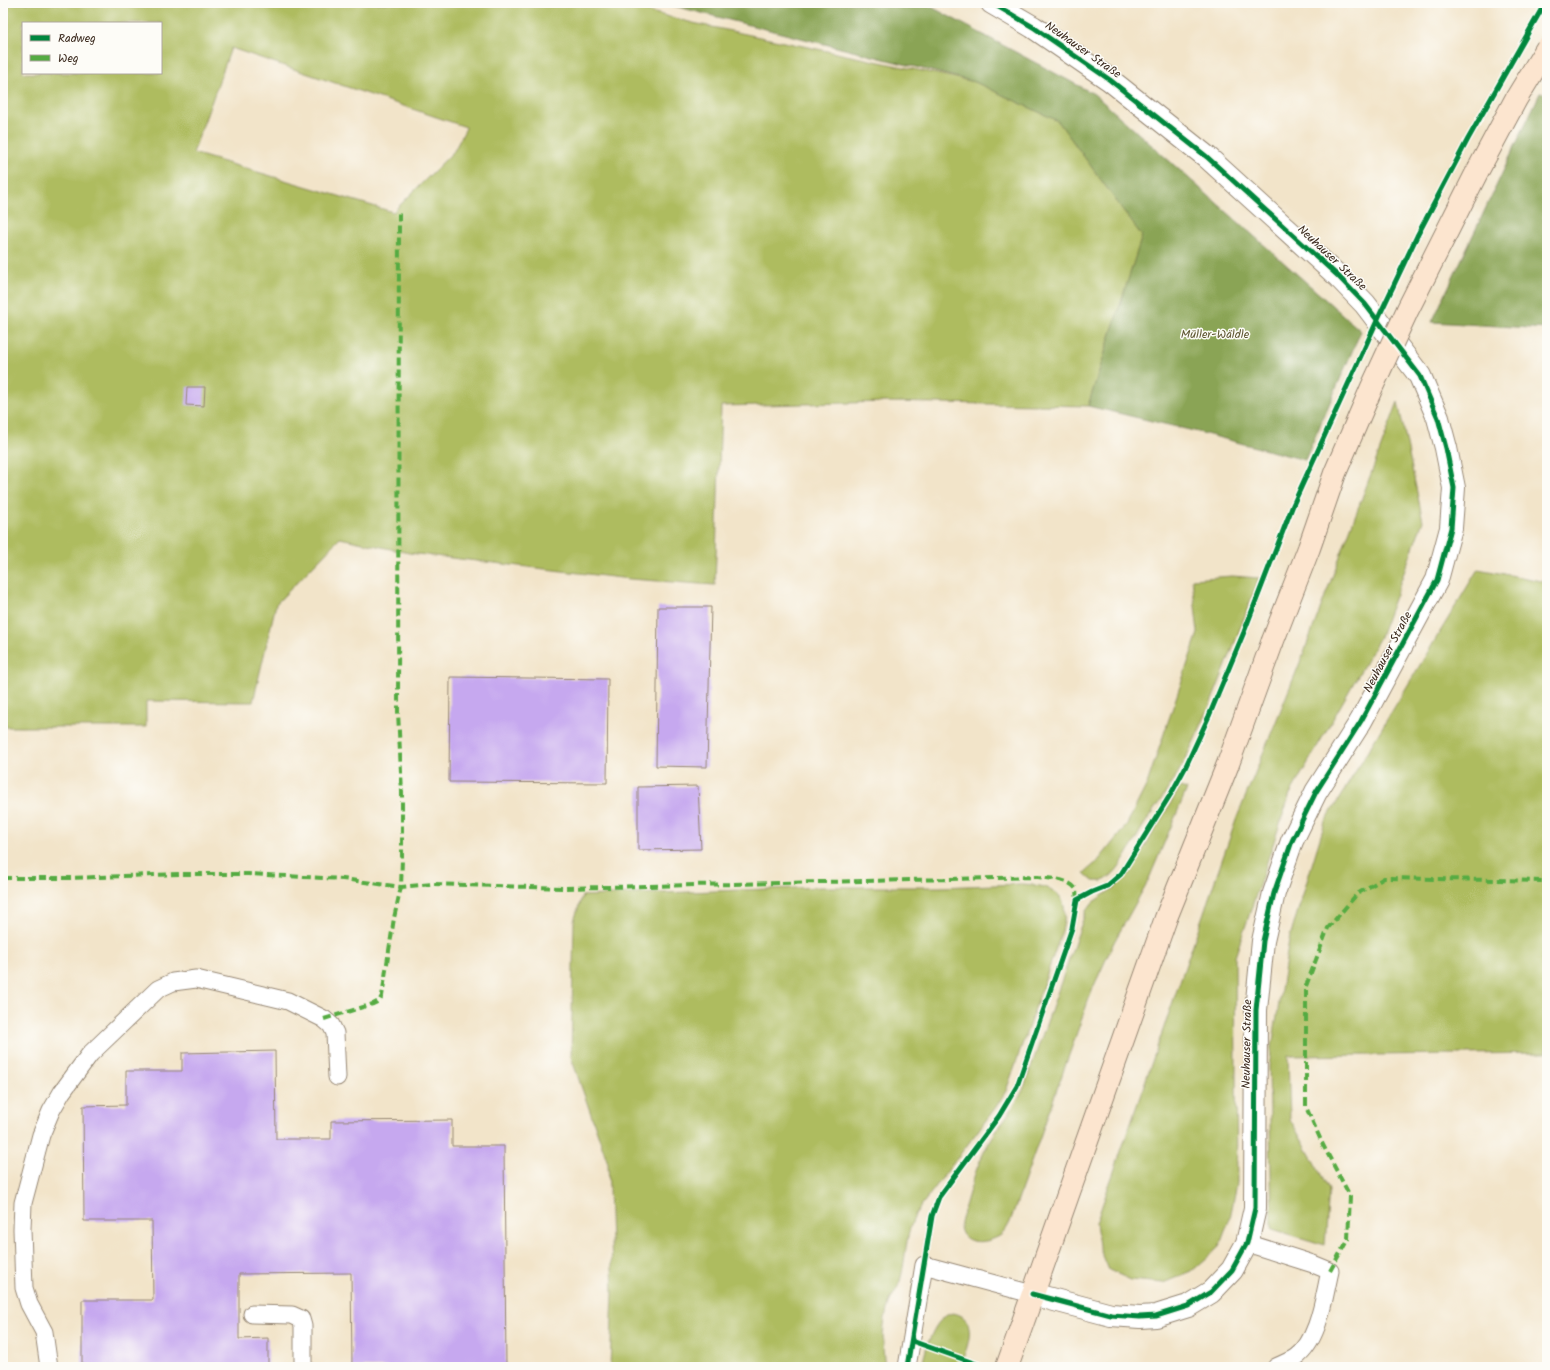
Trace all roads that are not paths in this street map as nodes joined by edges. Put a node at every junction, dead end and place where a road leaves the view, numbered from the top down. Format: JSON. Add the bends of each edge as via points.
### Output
{"nodes":[{"id":1,"x":992,"y":3,"type":"edge"},
{"id":2,"x":1547,"y":48,"type":"edge"},
{"id":3,"x":337,"y":1077,"type":"dead end"},
{"id":4,"x":1247,"y":1244,"type":"junction"},
{"id":5,"x":1032,"y":1294,"type":"junction"},
{"id":6,"x":252,"y":1314,"type":"dead end"},
{"id":7,"x":49,"y":1367,"type":"edge"},
{"id":8,"x":303,"y":1367,"type":"edge"},
{"id":9,"x":907,"y":1367,"type":"edge"},
{"id":10,"x":1007,"y":1367,"type":"edge"},
{"id":11,"x":1276,"y":1367,"type":"edge"}],
"edges":[{"from":1,"to":4,"type":"street","name":"Neuhauser Straße","via":[[1033,27],[1110,80],[1207,157],[1338,276],[1366,304],[1420,376],[1438,418],[1446,448],[1454,488],[1451,528],[1437,580],[1361,721],[1316,792],[1292,841],[1274,893],[1263,941],[1256,1010],[1255,1208]]},
{"from":2,"to":5,"type":"main road","bridge":true,"via":[[1477,172],[1408,309],[1335,473],[1225,771],[1166,918]]},
{"from":3,"to":7,"type":"lane","via":[[335,1033],[332,1025],[324,1019],[282,999],[196,979],[173,982],[158,989],[90,1054],[51,1111],[41,1135],[23,1203],[24,1288],[29,1304],[44,1332]]},
{"from":4,"to":5,"type":"street","name":"Neuhauser Straße","via":[[1232,1270],[1211,1292],[1188,1306],[1156,1316],[1111,1315]]},
{"from":4,"to":11,"type":"lane","via":[[1330,1271],[1320,1318],[1312,1339],[1297,1356]]},
{"from":5,"to":9,"type":"lane","via":[[924,1265]]},
{"from":5,"to":10,"type":"main road"},
{"from":6,"to":8,"type":"lane","via":[[292,1315],[301,1319]]}]}
